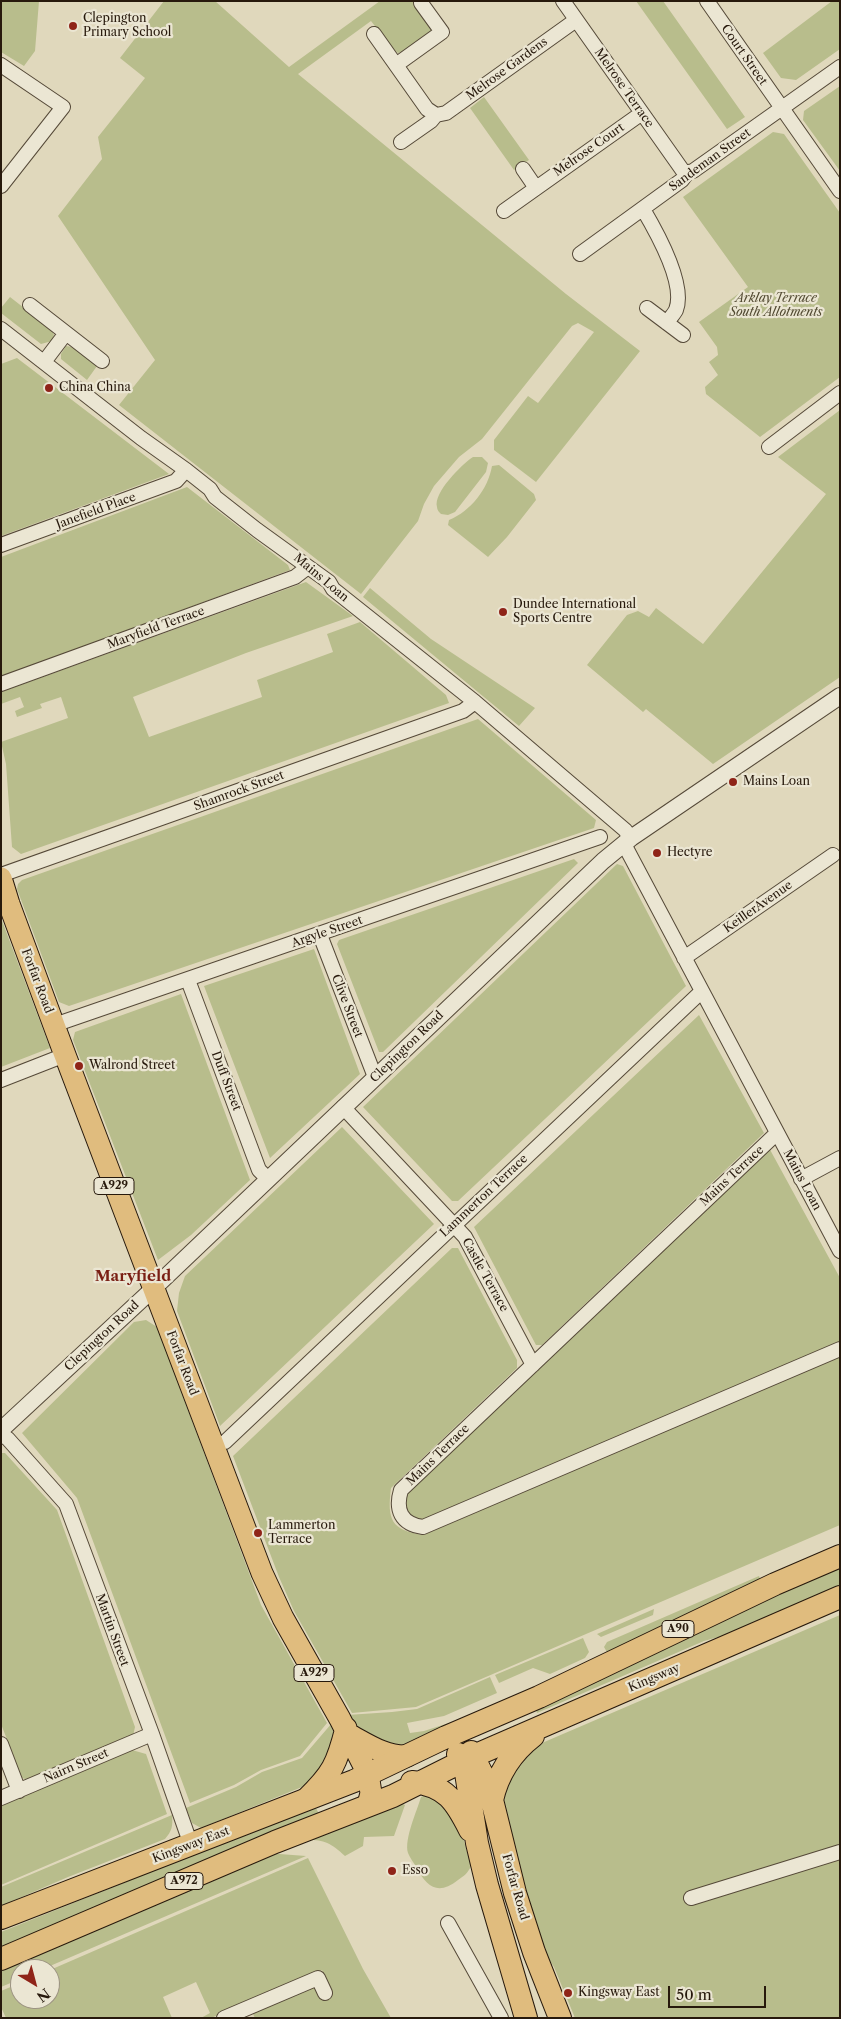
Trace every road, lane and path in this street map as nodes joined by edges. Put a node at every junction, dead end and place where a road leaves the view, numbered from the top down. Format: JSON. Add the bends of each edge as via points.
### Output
{"nodes":[{"id":1,"x":563,"y":1,"type":"edge"},
{"id":2,"x":707,"y":1,"type":"edge"},
{"id":3,"x":422,"y":3,"type":"dead end"},
{"id":4,"x":576,"y":20,"type":"junction"},
{"id":5,"x":374,"y":34,"type":"dead end"},
{"id":6,"x":1,"y":65,"type":"edge"},
{"id":7,"x":396,"y":65,"type":"junction"},
{"id":8,"x":840,"y":67,"type":"edge"},
{"id":9,"x":781,"y":108,"type":"junction"},
{"id":10,"x":642,"y":113,"type":"junction"},
{"id":11,"x":436,"y":115,"type":"junction"},
{"id":12,"x":401,"y":142,"type":"dead end"},
{"id":13,"x":523,"y":169,"type":"dead end"},
{"id":14,"x":688,"y":172,"type":"junction"},
{"id":15,"x":1,"y":186,"type":"edge"},
{"id":16,"x":536,"y":188,"type":"junction"},
{"id":17,"x":840,"y":191,"type":"edge"},
{"id":18,"x":643,"y":208,"type":"junction"},
{"id":19,"x":504,"y":211,"type":"dead end"},
{"id":20,"x":580,"y":254,"type":"dead end"},
{"id":21,"x":30,"y":305,"type":"dead end"},
{"id":22,"x":647,"y":308,"type":"dead end"},
{"id":23,"x":667,"y":322,"type":"junction"},
{"id":24,"x":1,"y":329,"type":"edge"},
{"id":25,"x":66,"y":333,"type":"junction"},
{"id":26,"x":683,"y":335,"type":"dead end"},
{"id":27,"x":102,"y":361,"type":"dead end"},
{"id":28,"x":44,"y":362,"type":"junction"},
{"id":29,"x":840,"y":393,"type":"edge"},
{"id":30,"x":768,"y":447,"type":"dead end"},
{"id":31,"x":186,"y":470,"type":"junction"},
{"id":32,"x":1,"y":545,"type":"edge"},
{"id":33,"x":308,"y":567,"type":"junction"},
{"id":34,"x":1,"y":684,"type":"edge"},
{"id":35,"x":840,"y":696,"type":"edge"},
{"id":36,"x":475,"y":702,"type":"junction"},
{"id":37,"x":600,"y":838,"type":"dead end"},
{"id":38,"x":627,"y":841,"type":"junction"},
{"id":39,"x":833,"y":855,"type":"dead end"},
{"id":40,"x":2,"y":881,"type":"edge"},
{"id":41,"x":320,"y":935,"type":"junction"},
{"id":42,"x":684,"y":958,"type":"junction"},
{"id":43,"x":188,"y":980,"type":"junction"},
{"id":44,"x":701,"y":992,"type":"junction"},
{"id":45,"x":54,"y":1025,"type":"junction"},
{"id":46,"x":65,"y":1055,"type":"junction"},
{"id":47,"x":375,"y":1077,"type":"junction"},
{"id":48,"x":1,"y":1080,"type":"edge"},
{"id":49,"x":343,"y":1107,"type":"junction"},
{"id":50,"x":777,"y":1134,"type":"junction"},
{"id":51,"x":840,"y":1158,"type":"edge"},
{"id":52,"x":268,"y":1179,"type":"junction"},
{"id":53,"x":801,"y":1179,"type":"junction"},
{"id":54,"x":454,"y":1224,"type":"junction"},
{"id":55,"x":840,"y":1252,"type":"edge"},
{"id":56,"x":154,"y":1288,"type":"junction"},
{"id":57,"x":840,"y":1349,"type":"edge"},
{"id":58,"x":533,"y":1365,"type":"junction"},
{"id":59,"x":1,"y":1432,"type":"edge"},
{"id":60,"x":225,"y":1442,"type":"dead end"},
{"id":61,"x":840,"y":1556,"type":"edge"},
{"id":62,"x":840,"y":1598,"type":"edge"},
{"id":63,"x":517,"y":1707,"type":"junction"},
{"id":64,"x":552,"y":1722,"type":"junction"},
{"id":65,"x":347,"y":1731,"type":"junction"},
{"id":66,"x":152,"y":1734,"type":"junction"},
{"id":67,"x":1,"y":1744,"type":"edge"},
{"id":68,"x":407,"y":1756,"type":"junction"},
{"id":69,"x":469,"y":1758,"type":"junction"},
{"id":70,"x":368,"y":1774,"type":"junction"},
{"id":71,"x":420,"y":1782,"type":"junction"},
{"id":72,"x":20,"y":1791,"type":"junction"},
{"id":73,"x":1,"y":1798,"type":"edge"},
{"id":74,"x":306,"y":1799,"type":"junction"},
{"id":75,"x":492,"y":1800,"type":"junction"},
{"id":76,"x":368,"y":1805,"type":"junction"},
{"id":77,"x":477,"y":1843,"type":"junction"},
{"id":78,"x":191,"y":1845,"type":"junction"},
{"id":79,"x":840,"y":1852,"type":"edge"},
{"id":80,"x":691,"y":1898,"type":"dead end"},
{"id":81,"x":1,"y":1918,"type":"edge"},
{"id":82,"x":448,"y":1923,"type":"dead end"},
{"id":83,"x":1,"y":1958,"type":"edge"},
{"id":84,"x":325,"y":1993,"type":"dead end"},
{"id":85,"x":224,"y":2018,"type":"edge"},
{"id":86,"x":501,"y":2018,"type":"edge"},
{"id":87,"x":526,"y":2018,"type":"edge"},
{"id":88,"x":560,"y":2018,"type":"edge"}],
"edges":[{"from":1,"to":4,"type":"street","name":"Melrose Terrace"},
{"from":2,"to":9,"type":"street","name":"Court Street"},
{"from":3,"to":7,"type":"street","via":[[442,32]]},
{"from":4,"to":10,"type":"street","name":"Melrose Terrace"},
{"from":4,"to":11,"type":"street","name":"Melrose Gardens","via":[[446,113]]},
{"from":5,"to":7,"type":"street"},
{"from":6,"to":15,"type":"street","via":[[63,107]]},
{"from":7,"to":11,"type":"street","via":[[427,109]]},
{"from":8,"to":9,"type":"street","name":"Sandeman Street"},
{"from":9,"to":14,"type":"street","name":"Sandeman Street"},
{"from":9,"to":17,"type":"street","name":"Court Street"},
{"from":10,"to":14,"type":"street","name":"Melrose Terrace","via":[[683,171]]},
{"from":10,"to":16,"type":"street","name":"Melrose Court"},
{"from":11,"to":12,"type":"street","name":"Melrose Gardens"},
{"from":13,"to":16,"type":"street"},
{"from":14,"to":18,"type":"street","name":"Sandeman Street"},
{"from":16,"to":19,"type":"street","name":"Melrose Court"},
{"from":18,"to":20,"type":"street","name":"Sandeman Street"},
{"from":18,"to":23,"type":"street","via":[[662,241],[678,290],[676,309]]},
{"from":21,"to":25,"type":"street"},
{"from":22,"to":23,"type":"street"},
{"from":23,"to":26,"type":"street"},
{"from":24,"to":28,"type":"street","name":"Mains Loan"},
{"from":25,"to":27,"type":"street"},
{"from":25,"to":28,"type":"street"},
{"from":28,"to":31,"type":"street","name":"Mains Loan"},
{"from":29,"to":30,"type":"street"},
{"from":31,"to":32,"type":"street","name":"Janefield Place","via":[[176,482]]},
{"from":31,"to":33,"type":"street","name":"Mains Loan","via":[[215,497]]},
{"from":33,"to":34,"type":"street","name":"Maryfield Terrace","via":[[295,577]]},
{"from":33,"to":36,"type":"street","name":"Mains Loan"},
{"from":35,"to":38,"type":"street","name":"Clepington Road"},
{"from":36,"to":38,"type":"street","name":"Mains Loan","via":[[625,830]]},
{"from":36,"to":40,"type":"street","name":"Shamrock Street","via":[[463,711]]},
{"from":37,"to":41,"type":"street","name":"Argyle Street"},
{"from":38,"to":42,"type":"street","name":"Mains Loan"},
{"from":38,"to":47,"type":"street","name":"Clepington Road"},
{"from":39,"to":42,"type":"street","name":"KeillerAvenue"},
{"from":40,"to":45,"type":"main road","name":"Forfar Road","number":"A929"},
{"from":41,"to":43,"type":"street","name":"Argyle Street"},
{"from":41,"to":47,"type":"street","name":"Clive Street"},
{"from":42,"to":44,"type":"street","name":"Mains Loan"},
{"from":43,"to":45,"type":"street","name":"Argyle Street"},
{"from":43,"to":52,"type":"street","name":"Duff Street","via":[[259,1170]]},
{"from":44,"to":50,"type":"street","name":"Mains Loan"},
{"from":44,"to":54,"type":"street","name":"Lammerton Terrace"},
{"from":45,"to":46,"type":"main road","name":"Forfar Road","number":"A929"},
{"from":46,"to":48,"type":"street"},
{"from":46,"to":56,"type":"main road","name":"Forfar Road","number":"A929"},
{"from":47,"to":49,"type":"street","name":"Clepington Road"},
{"from":49,"to":52,"type":"street","name":"Clepington Road"},
{"from":49,"to":54,"type":"street","name":"Castle Terrace"},
{"from":50,"to":53,"type":"street","name":"Mains Loan"},
{"from":50,"to":58,"type":"street","name":"Mains Terrace"},
{"from":51,"to":53,"type":"street"},
{"from":52,"to":56,"type":"street","name":"Clepington Road"},
{"from":53,"to":55,"type":"street","name":"Mains Loan"},
{"from":54,"to":58,"type":"street","name":"Castle Terrace","via":[[465,1237]]},
{"from":54,"to":60,"type":"street","name":"Lammerton Terrace"},
{"from":56,"to":59,"type":"street","name":"Clepington Road"},
{"from":56,"to":65,"type":"main road","name":"Forfar Road","number":"A929","via":[[262,1572],[283,1618]]},
{"from":57,"to":58,"type":"street","name":"Mains Terrace","via":[[423,1527],[413,1526],[400,1512],[401,1490]]},
{"from":59,"to":66,"type":"street","name":"Martin Street","via":[[66,1504]]},
{"from":61,"to":63,"type":"highway","number":"A90","via":[[774,1584]]},
{"from":62,"to":64,"type":"highway","name":"Kingsway"},
{"from":63,"to":68,"type":"highway","name":"Kingsway East","number":"A972"},
{"from":63,"to":69,"type":"highway","name":"Forfar Road","number":"A90","via":[[476,1740]]},
{"from":64,"to":69,"type":"highway","name":"Kingsway"},
{"from":64,"to":75,"type":"highway","via":[[521,1746],[503,1768]]},
{"from":65,"to":68,"type":"main road","via":[[385,1754]]},
{"from":65,"to":70,"type":"main road","number":"A929"},
{"from":65,"to":74,"type":"main road","via":[[335,1766]]},
{"from":66,"to":72,"type":"street","name":"Nairn Street"},
{"from":66,"to":78,"type":"street","name":"Martin Street"},
{"from":67,"to":72,"type":"street"},
{"from":68,"to":69,"type":"highway","via":[[441,1752]]},
{"from":68,"to":70,"type":"highway","name":"Kingsway East","number":"A972"},
{"from":69,"to":71,"type":"highway","number":"A972"},
{"from":69,"to":75,"type":"highway","name":"Forfar Road","via":[[477,1764]]},
{"from":69,"to":77,"type":"highway","name":"Forfar Road","number":"A90","via":[[466,1773]]},
{"from":70,"to":71,"type":"highway","via":[[376,1780]]},
{"from":70,"to":74,"type":"highway","name":"Kingsway East","number":"A972"},
{"from":70,"to":76,"type":"main road","number":"A929","via":[[371,1793]]},
{"from":71,"to":76,"type":"highway","number":"A972"},
{"from":71,"to":77,"type":"highway","number":"A90","via":[[432,1785],[453,1799]]},
{"from":72,"to":73,"type":"street","name":"Nairn Street"},
{"from":74,"to":78,"type":"highway","name":"Kingsway East","number":"A972"},
{"from":75,"to":88,"type":"highway","name":"Forfar Road","via":[[515,1893]]},
{"from":76,"to":83,"type":"highway","number":"A972"},
{"from":77,"to":87,"type":"highway","name":"Forfar Road","number":"A90"},
{"from":78,"to":81,"type":"highway","name":"Kingsway East","number":"A972"},
{"from":79,"to":80,"type":"street"},
{"from":82,"to":86,"type":"street"},
{"from":84,"to":85,"type":"street","via":[[318,1978]]}]}
